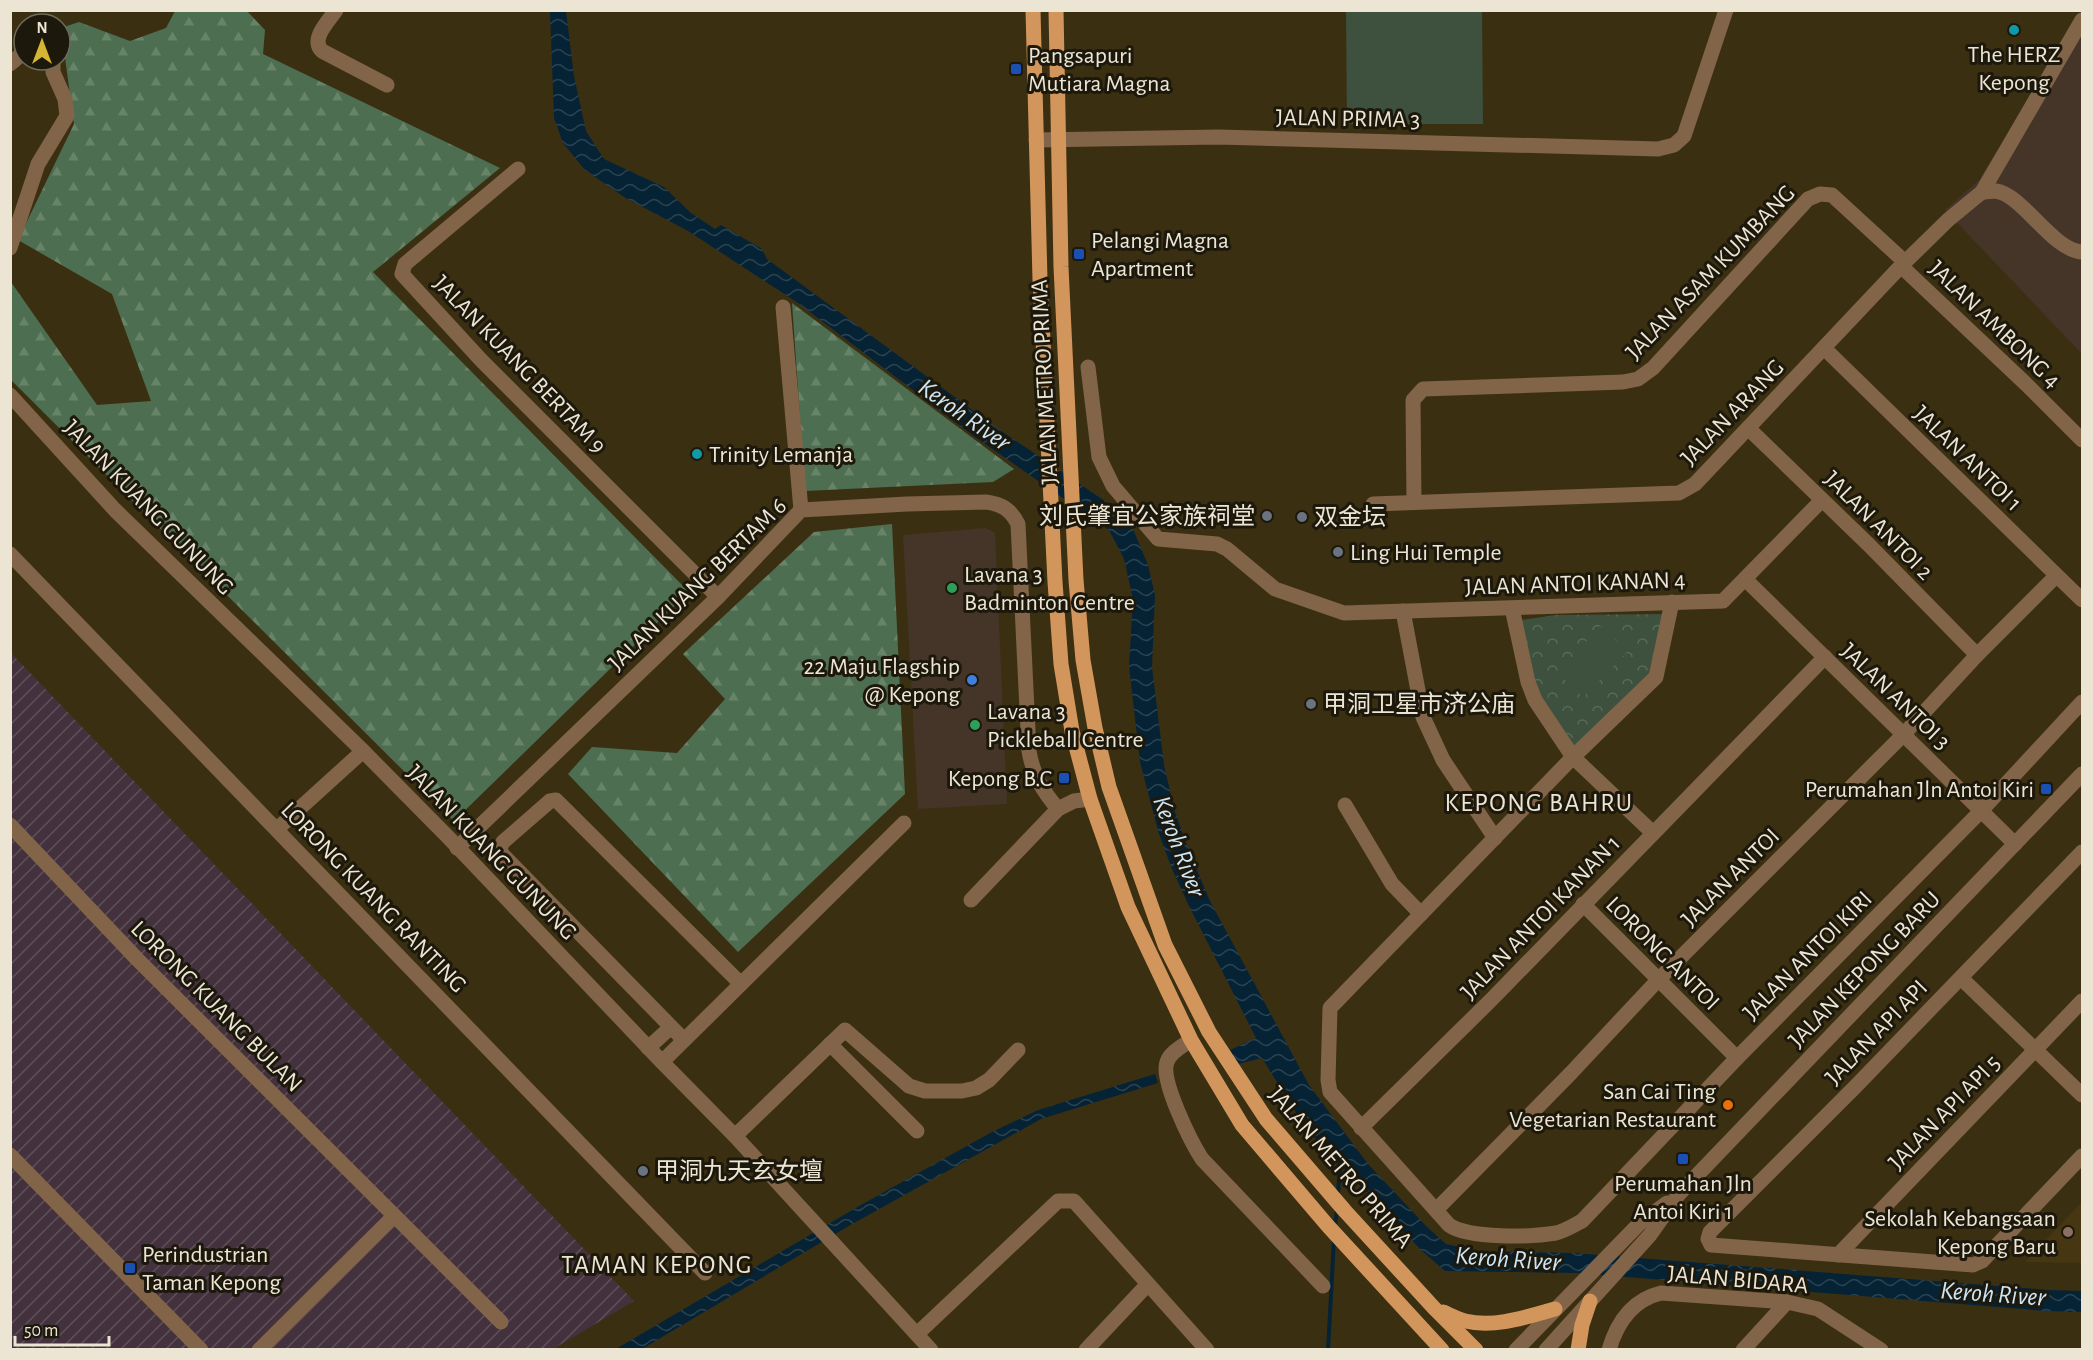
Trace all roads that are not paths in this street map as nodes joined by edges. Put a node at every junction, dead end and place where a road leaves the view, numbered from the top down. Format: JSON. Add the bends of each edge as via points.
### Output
{"nodes":[{"id":1,"x":336,"y":10,"type":"edge"},
{"id":2,"x":1033,"y":10,"type":"edge"},
{"id":3,"x":1056,"y":10,"type":"edge"},
{"id":4,"x":1726,"y":10,"type":"edge"},
{"id":5,"x":2082,"y":20,"type":"edge"},
{"id":6,"x":53,"y":72,"type":"edge"},
{"id":7,"x":387,"y":85,"type":"dead end"},
{"id":8,"x":1057,"y":139,"type":"junction"},
{"id":9,"x":1036,"y":140,"type":"junction"},
{"id":10,"x":518,"y":169,"type":"dead end"},
{"id":11,"x":1982,"y":192,"type":"junction"},
{"id":12,"x":10,"y":248,"type":"edge"},
{"id":13,"x":2082,"y":252,"type":"edge"},
{"id":14,"x":1903,"y":264,"type":"junction"},
{"id":15,"x":783,"y":307,"type":"dead end"},
{"id":16,"x":1824,"y":348,"type":"junction"},
{"id":17,"x":1088,"y":367,"type":"dead end"},
{"id":18,"x":10,"y":395,"type":"edge"},
{"id":19,"x":1748,"y":428,"type":"junction"},
{"id":20,"x":2082,"y":440,"type":"edge"},
{"id":21,"x":1822,"y":500,"type":"junction"},
{"id":22,"x":1414,"y":502,"type":"junction"},
{"id":23,"x":1373,"y":504,"type":"dead end"},
{"id":24,"x":801,"y":510,"type":"junction"},
{"id":25,"x":10,"y":554,"type":"edge"},
{"id":26,"x":2056,"y":576,"type":"junction"},
{"id":27,"x":1744,"y":579,"type":"junction"},
{"id":28,"x":718,"y":597,"type":"junction"},
{"id":29,"x":2082,"y":600,"type":"edge"},
{"id":30,"x":1672,"y":602,"type":"junction"},
{"id":31,"x":1512,"y":608,"type":"junction"},
{"id":32,"x":1403,"y":611,"type":"junction"},
{"id":33,"x":1977,"y":655,"type":"junction"},
{"id":34,"x":1825,"y":657,"type":"junction"},
{"id":35,"x":2082,"y":702,"type":"edge"},
{"id":36,"x":1903,"y":735,"type":"junction"},
{"id":37,"x":363,"y":751,"type":"junction"},
{"id":38,"x":1573,"y":757,"type":"junction"},
{"id":39,"x":2082,"y":774,"type":"edge"},
{"id":40,"x":1090,"y":799,"type":"junction"},
{"id":41,"x":1345,"y":805,"type":"dead end"},
{"id":42,"x":1058,"y":809,"type":"junction"},
{"id":43,"x":1981,"y":811,"type":"junction"},
{"id":44,"x":904,"y":823,"type":"dead end"},
{"id":45,"x":10,"y":825,"type":"edge"},
{"id":46,"x":277,"y":829,"type":"junction"},
{"id":47,"x":1653,"y":833,"type":"junction"},
{"id":48,"x":1495,"y":838,"type":"junction"},
{"id":49,"x":2015,"y":844,"type":"junction"},
{"id":50,"x":457,"y":848,"type":"junction"},
{"id":51,"x":2082,"y":852,"type":"edge"},
{"id":52,"x":971,"y":900,"type":"dead end"},
{"id":53,"x":1583,"y":904,"type":"junction"},
{"id":54,"x":1421,"y":914,"type":"junction"},
{"id":55,"x":1961,"y":978,"type":"junction"},
{"id":56,"x":1658,"y":980,"type":"junction"},
{"id":57,"x":741,"y":984,"type":"junction"},
{"id":58,"x":2082,"y":1001,"type":"edge"},
{"id":59,"x":671,"y":1027,"type":"junction"},
{"id":60,"x":684,"y":1040,"type":"junction"},
{"id":61,"x":1191,"y":1040,"type":"junction"},
{"id":62,"x":830,"y":1044,"type":"junction"},
{"id":63,"x":648,"y":1048,"type":"junction"},
{"id":64,"x":2036,"y":1049,"type":"junction"},
{"id":65,"x":1018,"y":1050,"type":"dead end"},
{"id":66,"x":1737,"y":1058,"type":"junction"},
{"id":67,"x":662,"y":1062,"type":"junction"},
{"id":68,"x":2082,"y":1095,"type":"edge"},
{"id":69,"x":1361,"y":1128,"type":"junction"},
{"id":70,"x":917,"y":1131,"type":"dead end"},
{"id":71,"x":735,"y":1136,"type":"junction"},
{"id":72,"x":10,"y":1155,"type":"edge"},
{"id":73,"x":2082,"y":1156,"type":"edge"},
{"id":74,"x":1679,"y":1194,"type":"junction"},
{"id":75,"x":1436,"y":1210,"type":"junction"},
{"id":76,"x":394,"y":1216,"type":"junction"},
{"id":77,"x":1838,"y":1255,"type":"junction"},
{"id":78,"x":705,"y":1273,"type":"dead end"},
{"id":79,"x":1147,"y":1284,"type":"junction"},
{"id":80,"x":1323,"y":1286,"type":"dead end"},
{"id":81,"x":1592,"y":1299,"type":"junction"},
{"id":82,"x":1787,"y":1302,"type":"junction"},
{"id":83,"x":1434,"y":1308,"type":"junction"},
{"id":84,"x":1555,"y":1309,"type":"junction"},
{"id":85,"x":1409,"y":1315,"type":"junction"},
{"id":86,"x":501,"y":1322,"type":"dead end"},
{"id":87,"x":917,"y":1334,"type":"junction"},
{"id":88,"x":201,"y":1350,"type":"edge"},
{"id":89,"x":259,"y":1350,"type":"edge"},
{"id":90,"x":931,"y":1350,"type":"edge"},
{"id":91,"x":1086,"y":1350,"type":"edge"},
{"id":92,"x":1207,"y":1350,"type":"edge"},
{"id":93,"x":1427,"y":1350,"type":"edge"},
{"id":94,"x":1442,"y":1350,"type":"edge"},
{"id":95,"x":1476,"y":1350,"type":"edge"},
{"id":96,"x":1516,"y":1350,"type":"edge"},
{"id":97,"x":1546,"y":1350,"type":"edge"},
{"id":98,"x":1578,"y":1350,"type":"edge"},
{"id":99,"x":1609,"y":1350,"type":"edge"},
{"id":100,"x":1743,"y":1350,"type":"edge"},
{"id":101,"x":1881,"y":1350,"type":"edge"}],
"edges":[{"from":1,"to":7,"type":"street","via":[[317,39],[317,46]]},
{"from":2,"to":9,"type":"main road","name":"JALAN METRO PRIMA"},
{"from":3,"to":8,"type":"main road","name":"JALAN METRO PRIMA"},
{"from":4,"to":8,"type":"street","name":"JALAN PRIMA 3","via":[[1684,136],[1674,145],[1658,149],[1219,137]]},
{"from":5,"to":11,"type":"street"},
{"from":6,"to":12,"type":"street","via":[[65,99],[67,116],[38,164]]},
{"from":8,"to":9,"type":"street","name":"JALAN PRIMA 3"},
{"from":8,"to":83,"type":"main road","name":"JALAN METRO PRIMA","via":[[1076,580],[1083,660],[1109,787],[1165,945],[1209,1032],[1266,1119]]},
{"from":9,"to":40,"type":"main road","name":"JALAN METRO PRIMA","via":[[1055,582],[1072,730]]},
{"from":10,"to":28,"type":"street","name":"JALAN KUANG BERTAM 9","via":[[405,264],[402,274],[481,360]]},
{"from":11,"to":13,"type":"street","via":[[1997,191],[2008,196],[2059,241]]},
{"from":11,"to":14,"type":"street","name":"JALAN ARANG"},
{"from":14,"to":16,"type":"street","name":"JALAN ARANG"},
{"from":14,"to":20,"type":"street","name":"JALAN AMBONG 4"},
{"from":14,"to":22,"type":"street","name":"JALAN ASAM KUMBANG","via":[[1832,195],[1808,199],[1653,368],[1638,378],[1623,382],[1423,389],[1417,393],[1413,400]]},
{"from":15,"to":24,"type":"street"},
{"from":16,"to":19,"type":"street","name":"JALAN ARANG"},
{"from":16,"to":26,"type":"street","name":"JALAN ANTOI 1"},
{"from":17,"to":32,"type":"street","name":"JALAN ANTOI KANAN 4","via":[[1099,457],[1113,486],[1158,539],[1217,544],[1275,589],[1344,614]]},
{"from":18,"to":37,"type":"street","name":"JALAN KUANG GUNUNG","via":[[115,510]]},
{"from":19,"to":21,"type":"street","name":"JALAN ANTOI 2"},
{"from":19,"to":22,"type":"street","name":"JALAN ARANG","via":[[1695,484],[1679,493]]},
{"from":21,"to":27,"type":"street","name":"JALAN ANTOI KANAN 4"},
{"from":21,"to":33,"type":"street","name":"JALAN ANTOI 2"},
{"from":22,"to":23,"type":"street","name":"JALAN ARANG"},
{"from":24,"to":28,"type":"street","name":"JALAN KUANG BERTAM 6"},
{"from":24,"to":42,"type":"street","name":"JALAN KUANG BERTAM 6","via":[[986,502],[1007,508],[1018,524],[1029,751],[1035,778]]},
{"from":25,"to":46,"type":"street","name":"LORONG KUANG RANTING"},
{"from":26,"to":29,"type":"street","name":"JALAN ANTOI 1"},
{"from":26,"to":33,"type":"street","name":"JALAN ANTOI"},
{"from":27,"to":30,"type":"street","name":"JALAN ANTOI KANAN 4","via":[[1723,601]]},
{"from":27,"to":34,"type":"street","name":"JALAN ANTOI 3"},
{"from":28,"to":50,"type":"street","name":"JALAN KUANG BERTAM 6"},
{"from":30,"to":31,"type":"street","name":"JALAN ANTOI KANAN 4"},
{"from":30,"to":38,"type":"street","via":[[1656,677]]},
{"from":31,"to":32,"type":"street","name":"JALAN ANTOI KANAN 4"},
{"from":31,"to":38,"type":"street","via":[[1535,700]]},
{"from":32,"to":48,"type":"street","via":[[1424,717],[1443,760]]},
{"from":33,"to":36,"type":"street","name":"JALAN ANTOI"},
{"from":34,"to":36,"type":"street","name":"JALAN ANTOI 3"},
{"from":34,"to":47,"type":"street","name":"JALAN ANTOI KANAN 1"},
{"from":35,"to":43,"type":"street","name":"JALAN ANTOI KIRI"},
{"from":36,"to":43,"type":"street","name":"JALAN ANTOI 3"},
{"from":36,"to":56,"type":"street","name":"JALAN ANTOI"},
{"from":37,"to":46,"type":"street"},
{"from":37,"to":50,"type":"street","name":"JALAN KUANG GUNUNG"},
{"from":38,"to":47,"type":"street"},
{"from":38,"to":48,"type":"street"},
{"from":39,"to":49,"type":"street","name":"JALAN KEPONG BARU"},
{"from":40,"to":42,"type":"street"},
{"from":40,"to":61,"type":"main road","name":"JALAN METRO PRIMA","via":[[1128,907]]},
{"from":41,"to":54,"type":"street","via":[[1392,884]]},
{"from":42,"to":52,"type":"street"},
{"from":43,"to":49,"type":"street","name":"JALAN ANTOI 3"},
{"from":43,"to":66,"type":"street","name":"JALAN ANTOI KIRI"},
{"from":44,"to":57,"type":"street"},
{"from":45,"to":76,"type":"street","name":"LORONG KUANG BULAN","via":[[138,960]]},
{"from":46,"to":78,"type":"street","name":"LORONG KUANG RANTING"},
{"from":47,"to":53,"type":"street","name":"JALAN ANTOI KANAN 1"},
{"from":48,"to":54,"type":"street"},
{"from":49,"to":74,"type":"street","name":"JALAN KEPONG BARU"},
{"from":50,"to":63,"type":"street","name":"JALAN KUANG GUNUNG"},
{"from":51,"to":55,"type":"street","name":"JALAN API API"},
{"from":53,"to":56,"type":"street","name":"LORONG ANTOI"},
{"from":53,"to":69,"type":"street","name":"JALAN ANTOI KANAN 1"},
{"from":54,"to":69,"type":"street","via":[[1330,1008],[1330,1092]]},
{"from":55,"to":64,"type":"street"},
{"from":55,"to":77,"type":"street","name":"JALAN API API","via":[[1710,1232],[1708,1239],[1711,1245]]},
{"from":56,"to":66,"type":"street","name":"LORONG ANTOI"},
{"from":56,"to":75,"type":"street","name":"JALAN ANTOI"},
{"from":57,"to":59,"type":"street","via":[[561,804],[550,801],[503,842],[502,854]]},
{"from":57,"to":60,"type":"street"},
{"from":58,"to":64,"type":"street","name":"JALAN API API 5"},
{"from":59,"to":60,"type":"street"},
{"from":59,"to":63,"type":"street"},
{"from":60,"to":67,"type":"street"},
{"from":61,"to":80,"type":"street","via":[[1172,1053],[1165,1070],[1191,1143]]},
{"from":61,"to":85,"type":"main road","name":"JALAN METRO PRIMA","via":[[1242,1125]]},
{"from":62,"to":65,"type":"street","via":[[845,1030],[909,1086],[925,1091],[976,1088]]},
{"from":62,"to":70,"type":"street"},
{"from":62,"to":71,"type":"street"},
{"from":63,"to":67,"type":"street","name":"JALAN KUANG GUNUNG"},
{"from":64,"to":68,"type":"street"},
{"from":64,"to":77,"type":"street","name":"JALAN API API 5"},
{"from":66,"to":75,"type":"street","name":"JALAN ANTOI KIRI","via":[[1582,1221],[1558,1232],[1489,1235],[1455,1230]]},
{"from":67,"to":71,"type":"street","name":"JALAN KUANG GUNUNG"},
{"from":69,"to":75,"type":"street"},
{"from":71,"to":87,"type":"street","name":"JALAN KUANG GUNUNG"},
{"from":72,"to":88,"type":"street"},
{"from":73,"to":77,"type":"street","via":[[1982,1261],[1973,1265]]},
{"from":74,"to":81,"type":"street","name":"JALAN KEPONG BARU","via":[[1650,1235]]},
{"from":74,"to":84,"type":"street","name":"JALAN KEPONG BARU","via":[[1639,1224]]},
{"from":76,"to":86,"type":"street","name":"LORONG KUANG BULAN"},
{"from":76,"to":89,"type":"street"},
{"from":79,"to":87,"type":"street","via":[[1074,1201],[1058,1201]]},
{"from":79,"to":91,"type":"street"},
{"from":79,"to":92,"type":"street"},
{"from":81,"to":97,"type":"street","name":"JALAN KEPONG BARU"},
{"from":81,"to":98,"type":"main road"},
{"from":82,"to":99,"type":"street","name":"JALAN BIDARA","via":[[1661,1293],[1646,1297],[1624,1317]]},
{"from":82,"to":100,"type":"street"},
{"from":82,"to":101,"type":"street","name":"JALAN BIDARA","via":[[1818,1309]]},
{"from":83,"to":84,"type":"main road","via":[[1464,1321],[1484,1323],[1515,1320]]},
{"from":83,"to":95,"type":"main road","name":"JALAN METRO PRIMA"},
{"from":84,"to":96,"type":"street","name":"JALAN KEPONG BARU"},
{"from":85,"to":93,"type":"main road"},
{"from":85,"to":94,"type":"main road","name":"JALAN METRO PRIMA"},
{"from":87,"to":90,"type":"street","name":"JALAN KUANG GUNUNG"}]}
